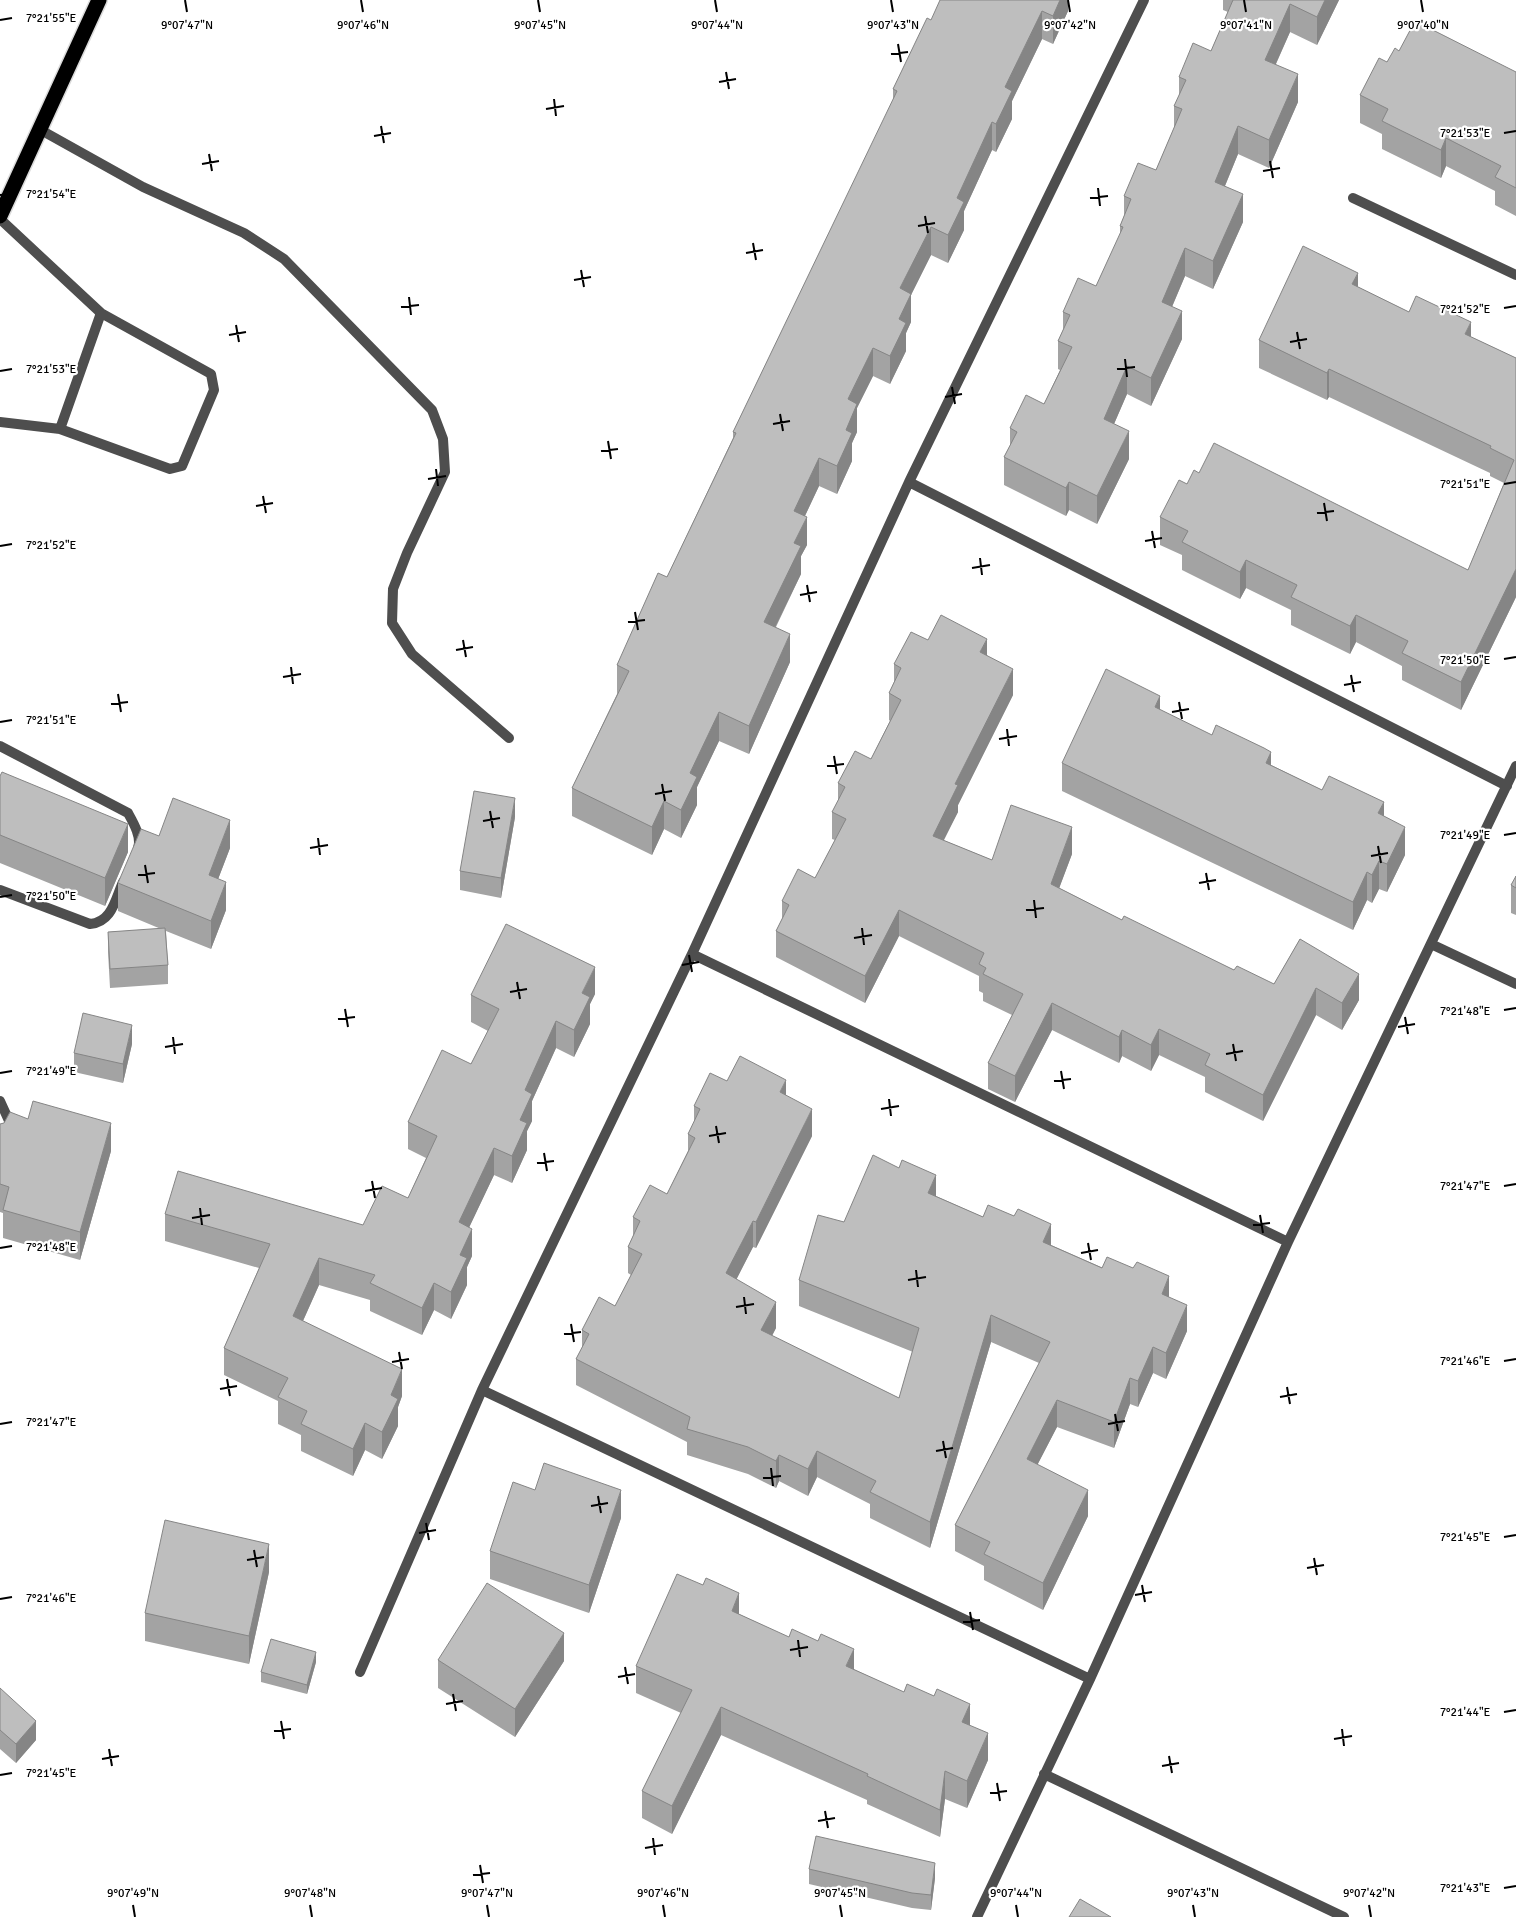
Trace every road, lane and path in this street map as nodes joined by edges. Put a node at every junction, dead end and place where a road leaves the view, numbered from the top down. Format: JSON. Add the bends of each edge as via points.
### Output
{"nodes":[{"id":1,"x":100,"y":0,"type":"edge"},
{"id":2,"x":1144,"y":0,"type":"edge"},
{"id":3,"x":39,"y":129,"type":"junction"},
{"id":4,"x":1353,"y":198,"type":"dead end"},
{"id":5,"x":0,"y":217,"type":"edge"},
{"id":6,"x":1516,"y":275,"type":"edge"},
{"id":7,"x":100,"y":313,"type":"junction"},
{"id":8,"x":0,"y":422,"type":"edge"},
{"id":9,"x":60,"y":429,"type":"junction"},
{"id":10,"x":909,"y":482,"type":"junction"},
{"id":11,"x":509,"y":738,"type":"dead end"},
{"id":12,"x":0,"y":746,"type":"edge"},
{"id":13,"x":1516,"y":766,"type":"edge"},
{"id":14,"x":1507,"y":786,"type":"junction"},
{"id":15,"x":0,"y":890,"type":"edge"},
{"id":16,"x":1431,"y":944,"type":"junction"},
{"id":17,"x":692,"y":954,"type":"junction"},
{"id":18,"x":1516,"y":984,"type":"edge"},
{"id":19,"x":0,"y":1101,"type":"edge"},
{"id":20,"x":0,"y":1146,"type":"edge"},
{"id":21,"x":1288,"y":1242,"type":"junction"},
{"id":22,"x":482,"y":1390,"type":"junction"},
{"id":23,"x":360,"y":1672,"type":"dead end"},
{"id":24,"x":1090,"y":1679,"type":"junction"},
{"id":25,"x":1044,"y":1774,"type":"junction"},
{"id":26,"x":976,"y":1917,"type":"edge"},
{"id":27,"x":1344,"y":1917,"type":"edge"}],
"edges":[{"from":1,"to":3,"type":"highway"},
{"from":2,"to":10,"type":"street"},
{"from":3,"to":5,"type":"highway"},
{"from":3,"to":11,"type":"street","via":[[144,187],[244,233],[284,259],[432,410],[443,439],[446,472],[407,553],[394,589],[392,623],[412,654]]},
{"from":4,"to":6,"type":"street"},
{"from":5,"to":7,"type":"street"},
{"from":7,"to":9,"type":"street"},
{"from":7,"to":9,"type":"street","via":[[211,374],[214,390],[182,466],[177,468],[170,469]]},
{"from":8,"to":9,"type":"street"},
{"from":10,"to":14,"type":"street"},
{"from":10,"to":17,"type":"street"},
{"from":12,"to":15,"type":"street","via":[[128,813],[140,844],[108,918],[99,923],[90,924]]},
{"from":13,"to":14,"type":"street"},
{"from":14,"to":16,"type":"street"},
{"from":16,"to":18,"type":"street"},
{"from":16,"to":21,"type":"street"},
{"from":17,"to":21,"type":"street"},
{"from":17,"to":22,"type":"street"},
{"from":19,"to":20,"type":"street","via":[[10,1123]]},
{"from":21,"to":24,"type":"street"},
{"from":22,"to":23,"type":"street"},
{"from":22,"to":24,"type":"street"},
{"from":24,"to":25,"type":"street"},
{"from":25,"to":26,"type":"street"},
{"from":25,"to":27,"type":"street"}]}
